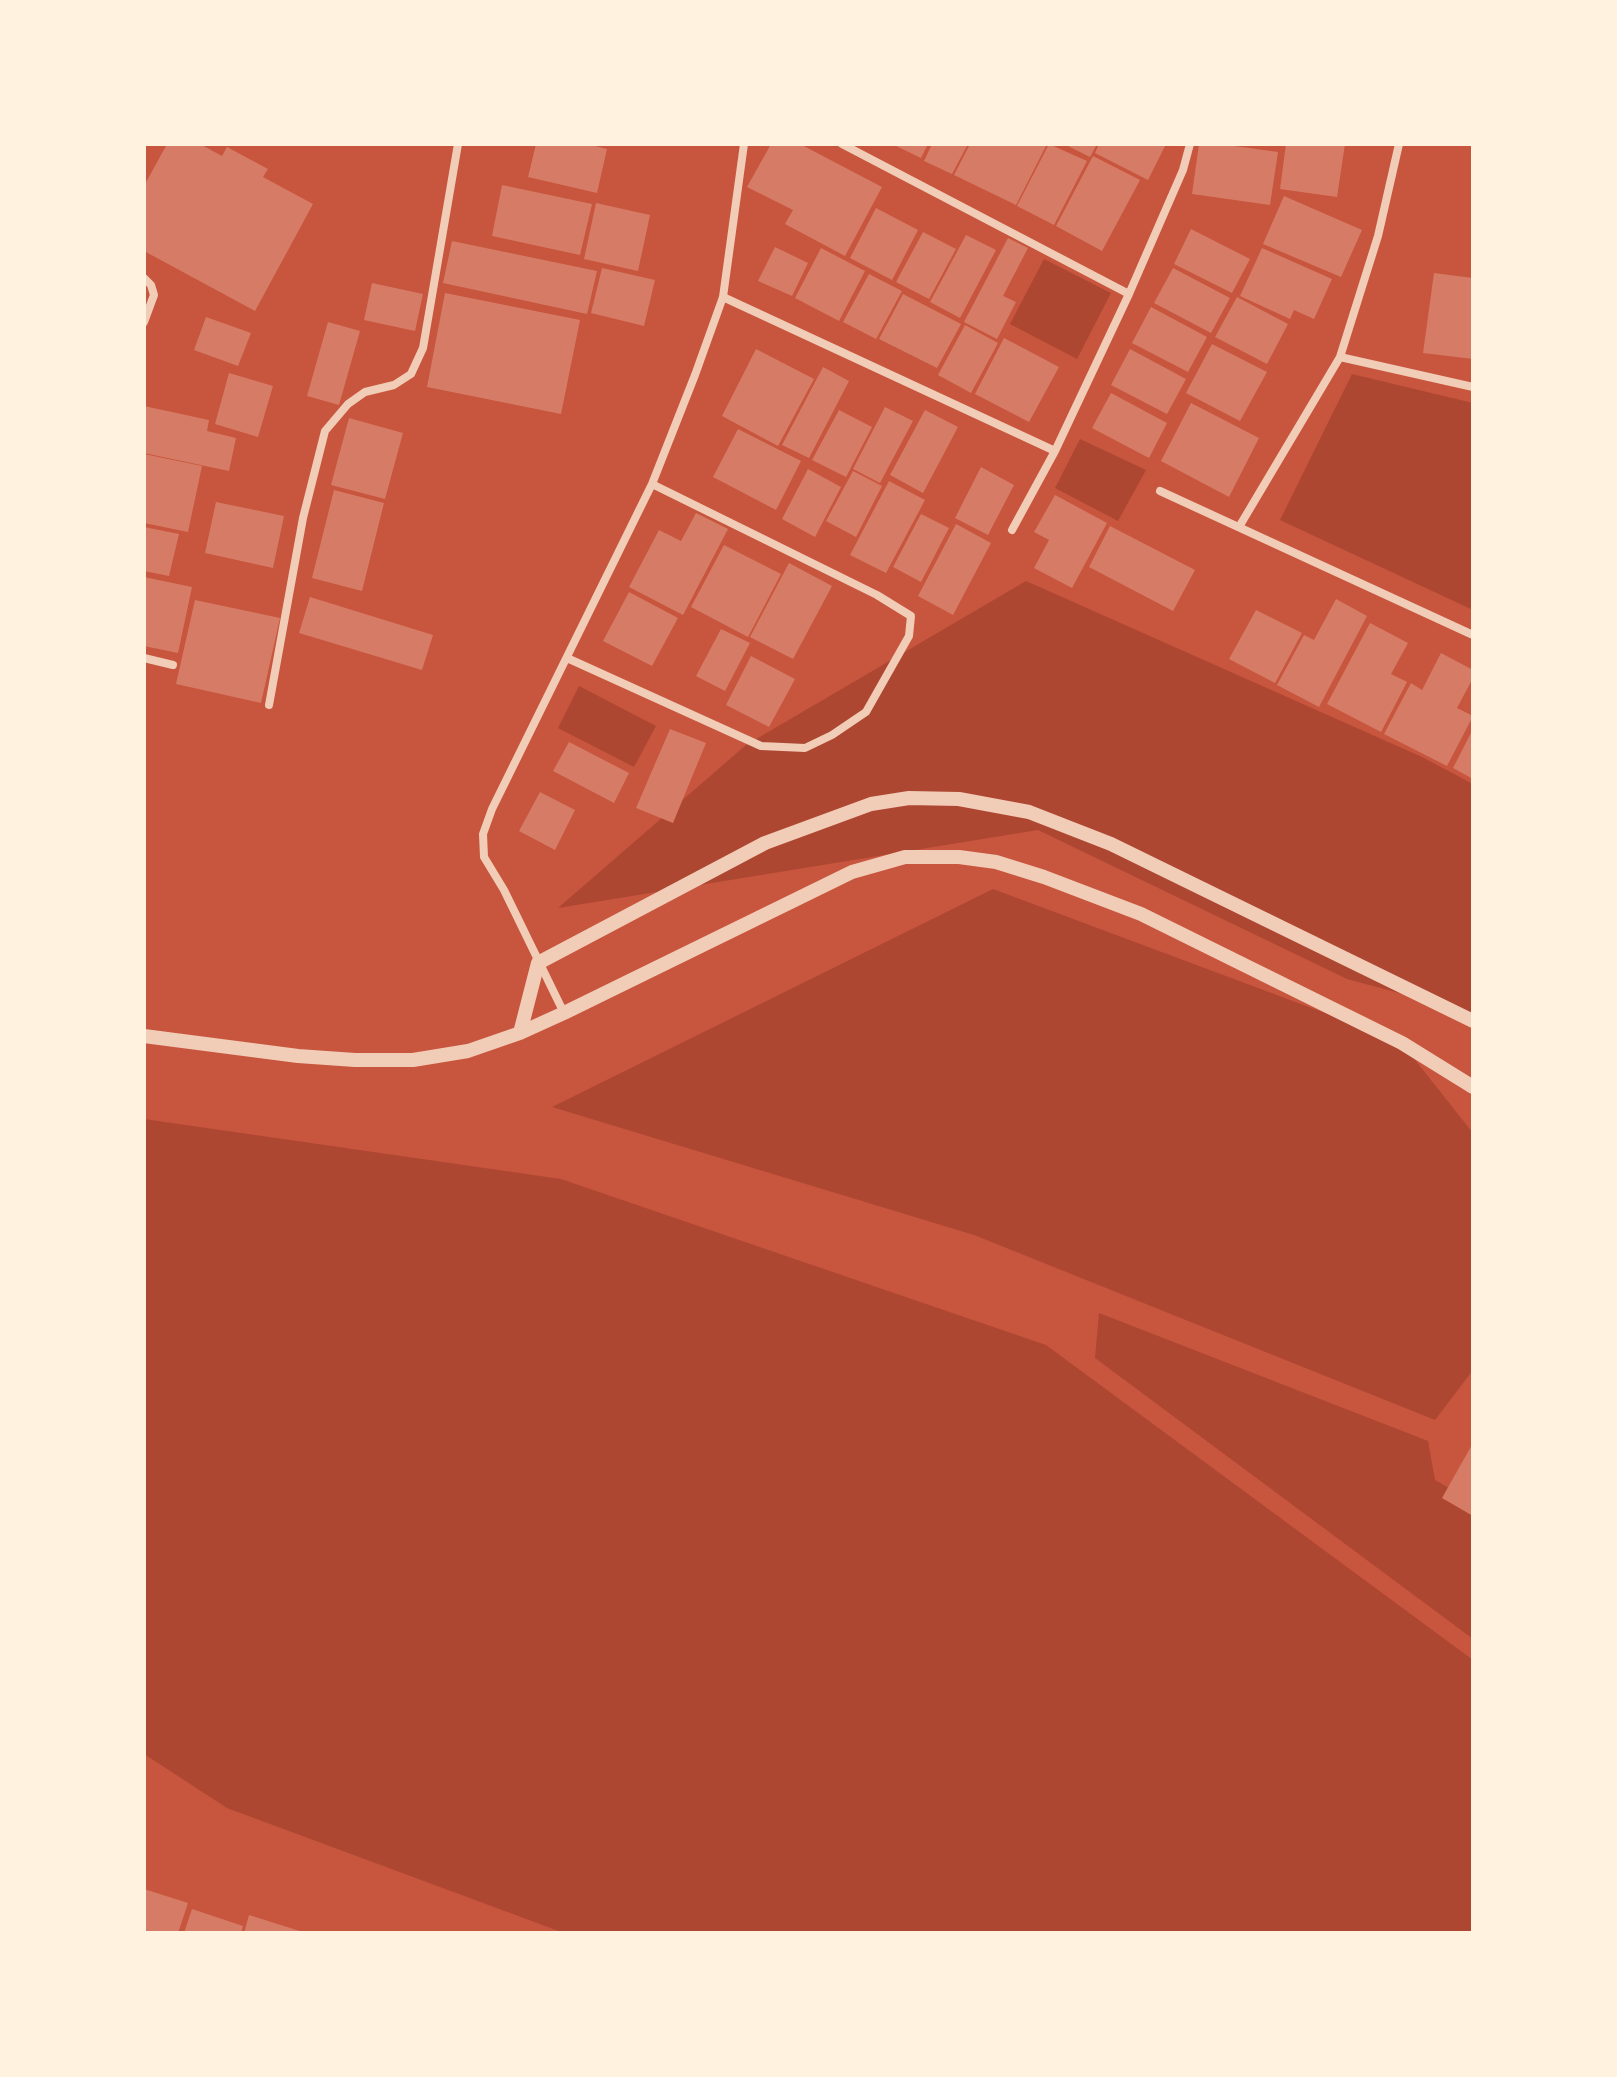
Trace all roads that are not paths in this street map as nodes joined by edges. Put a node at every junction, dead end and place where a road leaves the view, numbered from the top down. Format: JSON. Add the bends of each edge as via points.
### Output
{"nodes":[{"id":1,"x":458,"y":144,"type":"edge"},
{"id":2,"x":744,"y":144,"type":"edge"},
{"id":3,"x":842,"y":144,"type":"edge"},
{"id":4,"x":1190,"y":144,"type":"edge"},
{"id":5,"x":1399,"y":144,"type":"edge"},
{"id":6,"x":144,"y":278,"type":"edge"},
{"id":7,"x":1129,"y":294,"type":"junction"},
{"id":8,"x":723,"y":297,"type":"junction"},
{"id":9,"x":144,"y":322,"type":"edge"},
{"id":10,"x":1340,"y":357,"type":"junction"},
{"id":11,"x":1473,"y":387,"type":"edge"},
{"id":12,"x":1055,"y":451,"type":"junction"},
{"id":13,"x":652,"y":484,"type":"junction"},
{"id":14,"x":1160,"y":491,"type":"dead end"},
{"id":15,"x":1239,"y":527,"type":"junction"},
{"id":16,"x":1012,"y":530,"type":"dead end"},
{"id":17,"x":1473,"y":635,"type":"edge"},
{"id":18,"x":144,"y":658,"type":"edge"},
{"id":19,"x":567,"y":658,"type":"junction"},
{"id":20,"x":173,"y":665,"type":"dead end"},
{"id":21,"x":269,"y":705,"type":"dead end"},
{"id":22,"x":538,"y":963,"type":"junction"},
{"id":23,"x":564,"y":1013,"type":"junction"},
{"id":24,"x":1473,"y":1021,"type":"edge"},
{"id":25,"x":520,"y":1033,"type":"junction"},
{"id":26,"x":144,"y":1036,"type":"edge"},
{"id":27,"x":1473,"y":1087,"type":"edge"}],
"edges":[{"from":1,"to":21,"type":"street","via":[[423,348],[411,374],[394,385],[365,392],[325,431],[303,518]]},
{"from":2,"to":8,"type":"street"},
{"from":3,"to":7,"type":"street"},
{"from":4,"to":7,"type":"street"},
{"from":5,"to":10,"type":"street","via":[[1378,236]]},
{"from":6,"to":9,"type":"street","via":[[154,295]]},
{"from":7,"to":12,"type":"street"},
{"from":8,"to":12,"type":"street"},
{"from":8,"to":13,"type":"street"},
{"from":10,"to":11,"type":"street"},
{"from":10,"to":15,"type":"street"},
{"from":12,"to":16,"type":"street"},
{"from":13,"to":19,"type":"street"},
{"from":13,"to":19,"type":"street","via":[[877,595],[911,616],[909,636],[866,712],[805,748],[761,746]]},
{"from":14,"to":15,"type":"street"},
{"from":15,"to":17,"type":"street"},
{"from":18,"to":20,"type":"street"},
{"from":19,"to":22,"type":"street","via":[[483,834],[484,857]]},
{"from":22,"to":23,"type":"street"},
{"from":22,"to":24,"type":"street","via":[[765,843],[871,804],[959,799],[1029,812],[1111,844]]},
{"from":22,"to":25,"type":"street"},
{"from":23,"to":25,"type":"street"},
{"from":23,"to":27,"type":"street","via":[[852,872],[905,857],[959,857],[1032,873],[1141,914],[1402,1043]]},
{"from":25,"to":26,"type":"street","via":[[468,1051],[413,1060],[298,1056]]}]}
